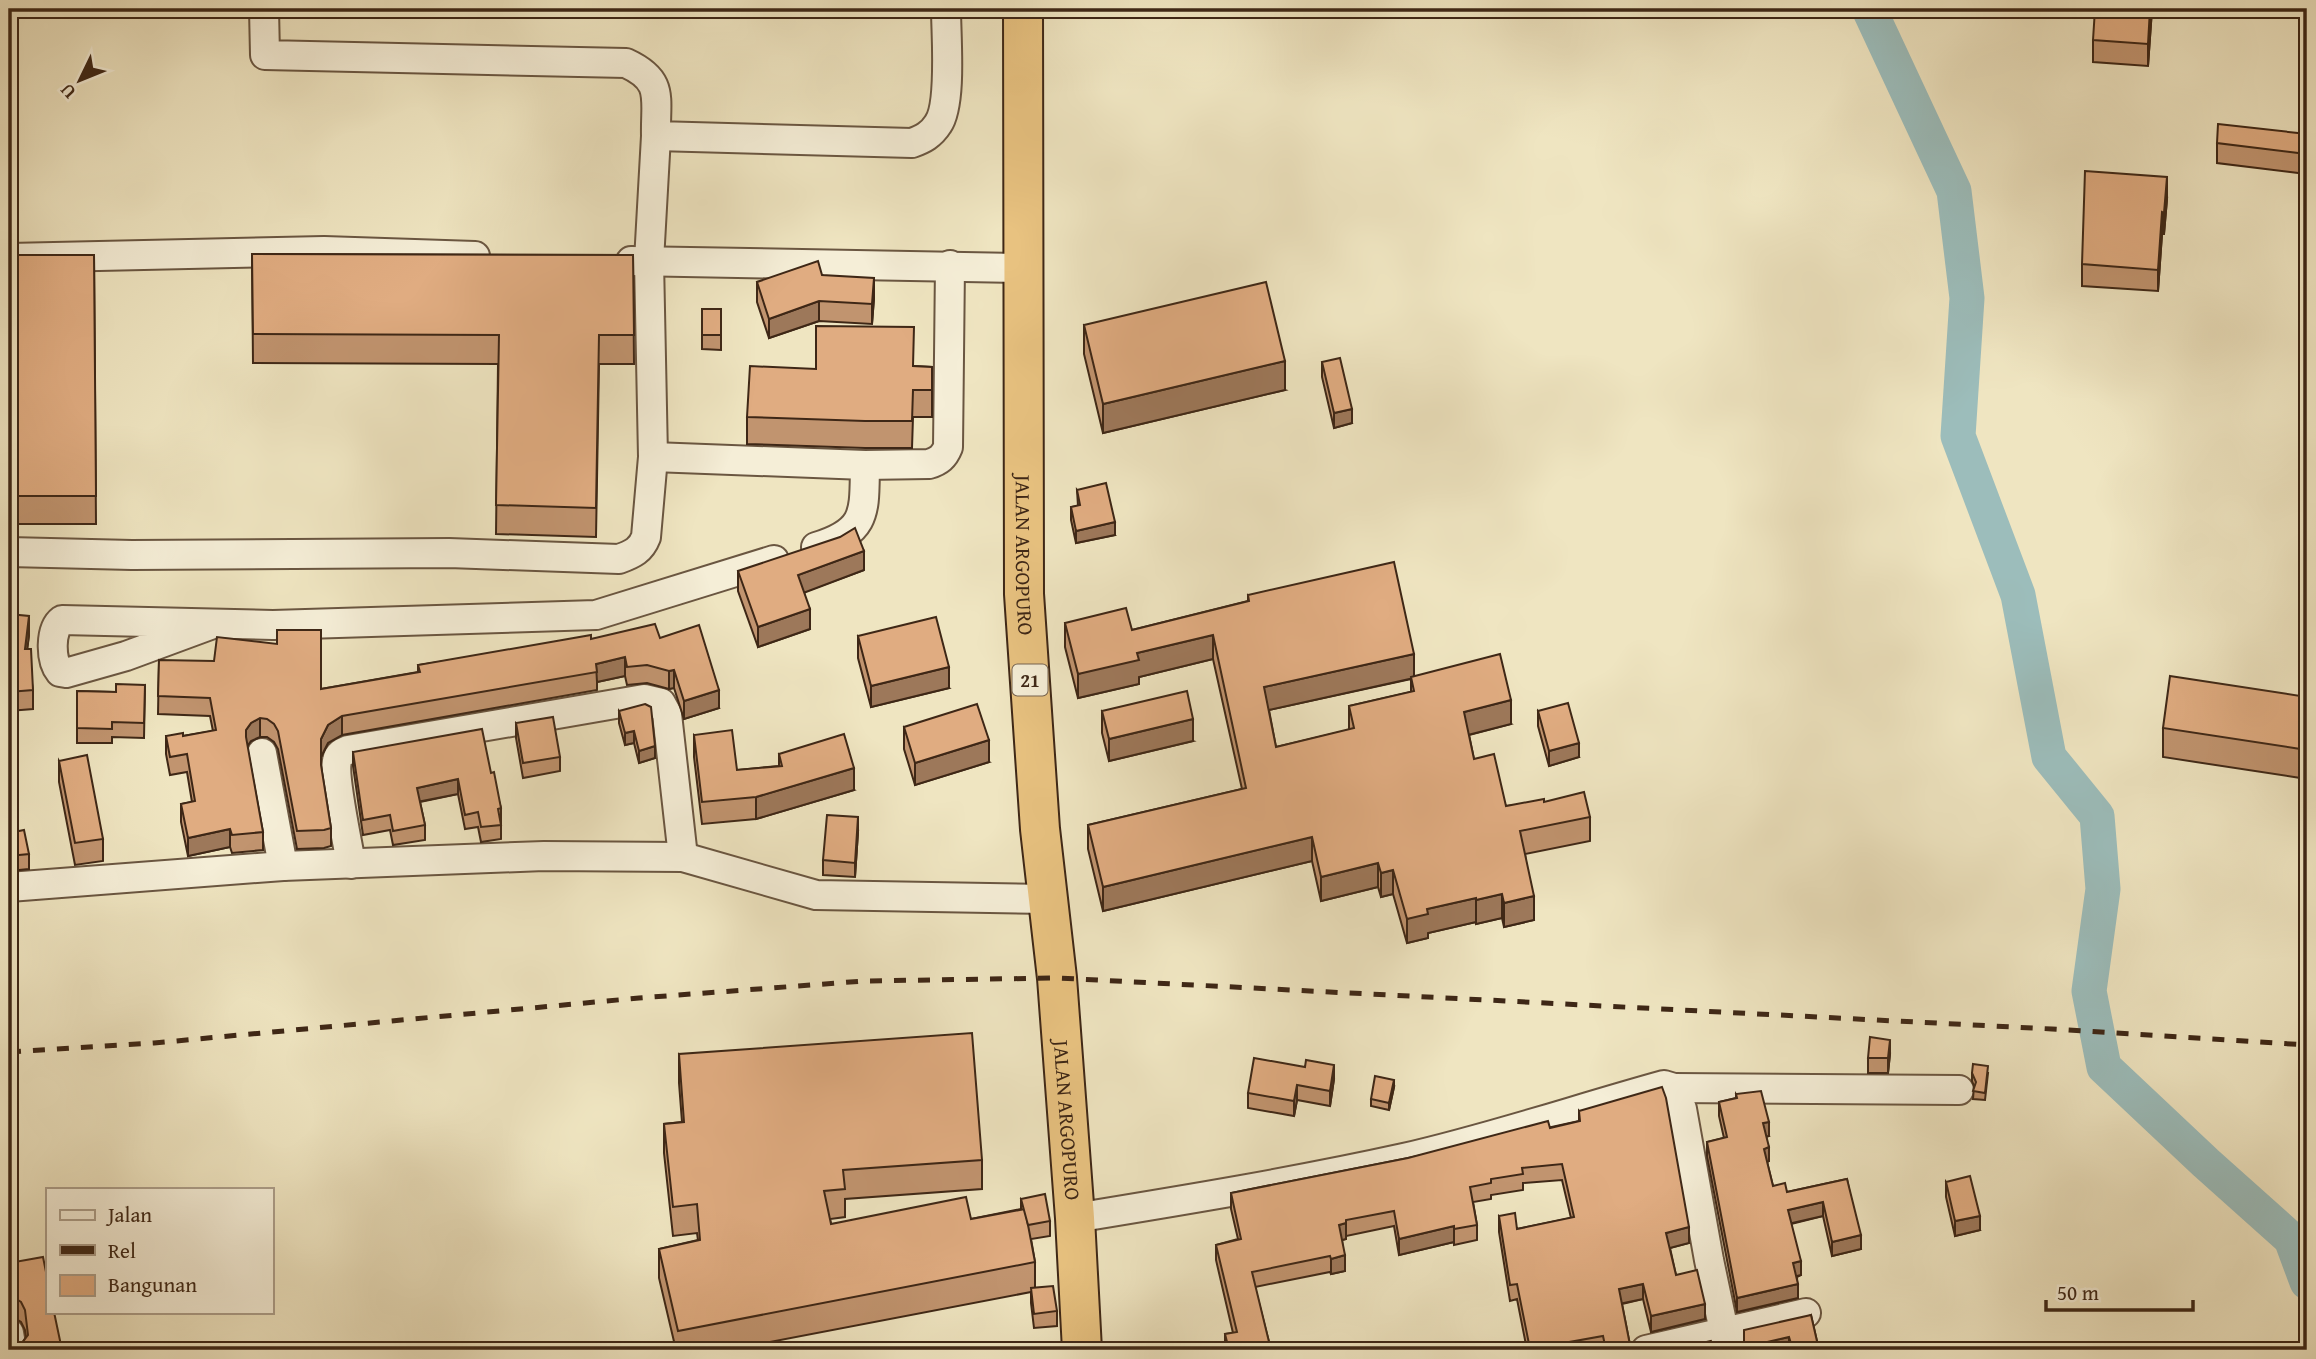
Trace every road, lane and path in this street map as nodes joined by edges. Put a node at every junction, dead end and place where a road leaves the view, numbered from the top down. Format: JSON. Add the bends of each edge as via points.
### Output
{"nodes":[{"id":1,"x":264,"y":9,"type":"edge"},
{"id":2,"x":946,"y":9,"type":"edge"},
{"id":3,"x":1023,"y":9,"type":"edge"},
{"id":4,"x":656,"y":136,"type":"junction"},
{"id":5,"x":500,"y":257,"type":"edge"},
{"id":6,"x":9,"y":258,"type":"edge"},
{"id":7,"x":608,"y":260,"type":"edge"},
{"id":8,"x":649,"y":261,"type":"junction"},
{"id":9,"x":950,"y":265,"type":"junction"},
{"id":10,"x":1023,"y":268,"type":"junction"},
{"id":11,"x":653,"y":457,"type":"junction"},
{"id":12,"x":865,"y":464,"type":"junction"},
{"id":13,"x":9,"y":552,"type":"edge"},
{"id":14,"x":210,"y":625,"type":"junction"},
{"id":15,"x":262,"y":753,"type":"dead end"},
{"id":16,"x":683,"y":857,"type":"junction"},
{"id":17,"x":351,"y":864,"type":"junction"},
{"id":18,"x":283,"y":866,"type":"junction"},
{"id":19,"x":9,"y":887,"type":"edge"},
{"id":20,"x":1048,"y":899,"type":"junction"},
{"id":21,"x":1674,"y":1088,"type":"junction"},
{"id":22,"x":1959,"y":1090,"type":"dead end"},
{"id":23,"x":1075,"y":1219,"type":"junction"},
{"id":24,"x":1806,"y":1313,"type":"edge"},
{"id":25,"x":9,"y":1333,"type":"edge"},
{"id":26,"x":1726,"y":1341,"type":"edge"},
{"id":27,"x":12,"y":1350,"type":"edge"},
{"id":28,"x":1082,"y":1350,"type":"edge"},
{"id":29,"x":1646,"y":1350,"type":"edge"}],
"edges":[{"from":1,"to":4,"type":"street","via":[[265,55],[626,63],[644,71],[655,85]]},
{"from":2,"to":4,"type":"street","via":[[946,105],[940,123],[928,136],[912,143]]},
{"from":3,"to":10,"type":"highway","name":"JALAN ARGOPURO","number":"21"},
{"from":4,"to":8,"type":"street"},
{"from":5,"to":6,"type":"street","via":[[324,251]]},
{"from":7,"to":8,"type":"street"},
{"from":8,"to":9,"type":"street"},
{"from":8,"to":11,"type":"street"},
{"from":9,"to":10,"type":"street"},
{"from":9,"to":12,"type":"street","via":[[945,456],[929,464]]},
{"from":10,"to":20,"type":"highway","name":"JALAN ARGOPURO","number":"21","via":[[1024,594]]},
{"from":11,"to":12,"type":"street"},
{"from":11,"to":13,"type":"street","via":[[646,537],[642,547],[620,559],[449,553]]},
{"from":12,"to":14,"type":"street","via":[[864,512],[849,532],[835,541],[596,615]]},
{"from":14,"to":14,"type":"street","via":[[62,620],[54,633],[54,662],[65,673]]},
{"from":15,"to":18,"type":"street"},
{"from":16,"to":17,"type":"street","via":[[544,856]]},
{"from":16,"to":17,"type":"street","via":[[667,714],[661,703],[644,699],[340,754],[336,762]]},
{"from":16,"to":20,"type":"street","via":[[816,895]]},
{"from":17,"to":18,"type":"street"},
{"from":18,"to":19,"type":"street"},
{"from":20,"to":23,"type":"highway","name":"JALAN ARGOPURO","number":"21"},
{"from":21,"to":22,"type":"street"},
{"from":21,"to":23,"type":"street","via":[[1664,1085],[1404,1158]]},
{"from":21,"to":26,"type":"street","via":[[1682,1109]]},
{"from":23,"to":28,"type":"highway","name":"JALAN ARGOPURO","number":"21"},
{"from":24,"to":26,"type":"street"},
{"from":25,"to":27,"type":"street"},
{"from":26,"to":29,"type":"street"}]}
